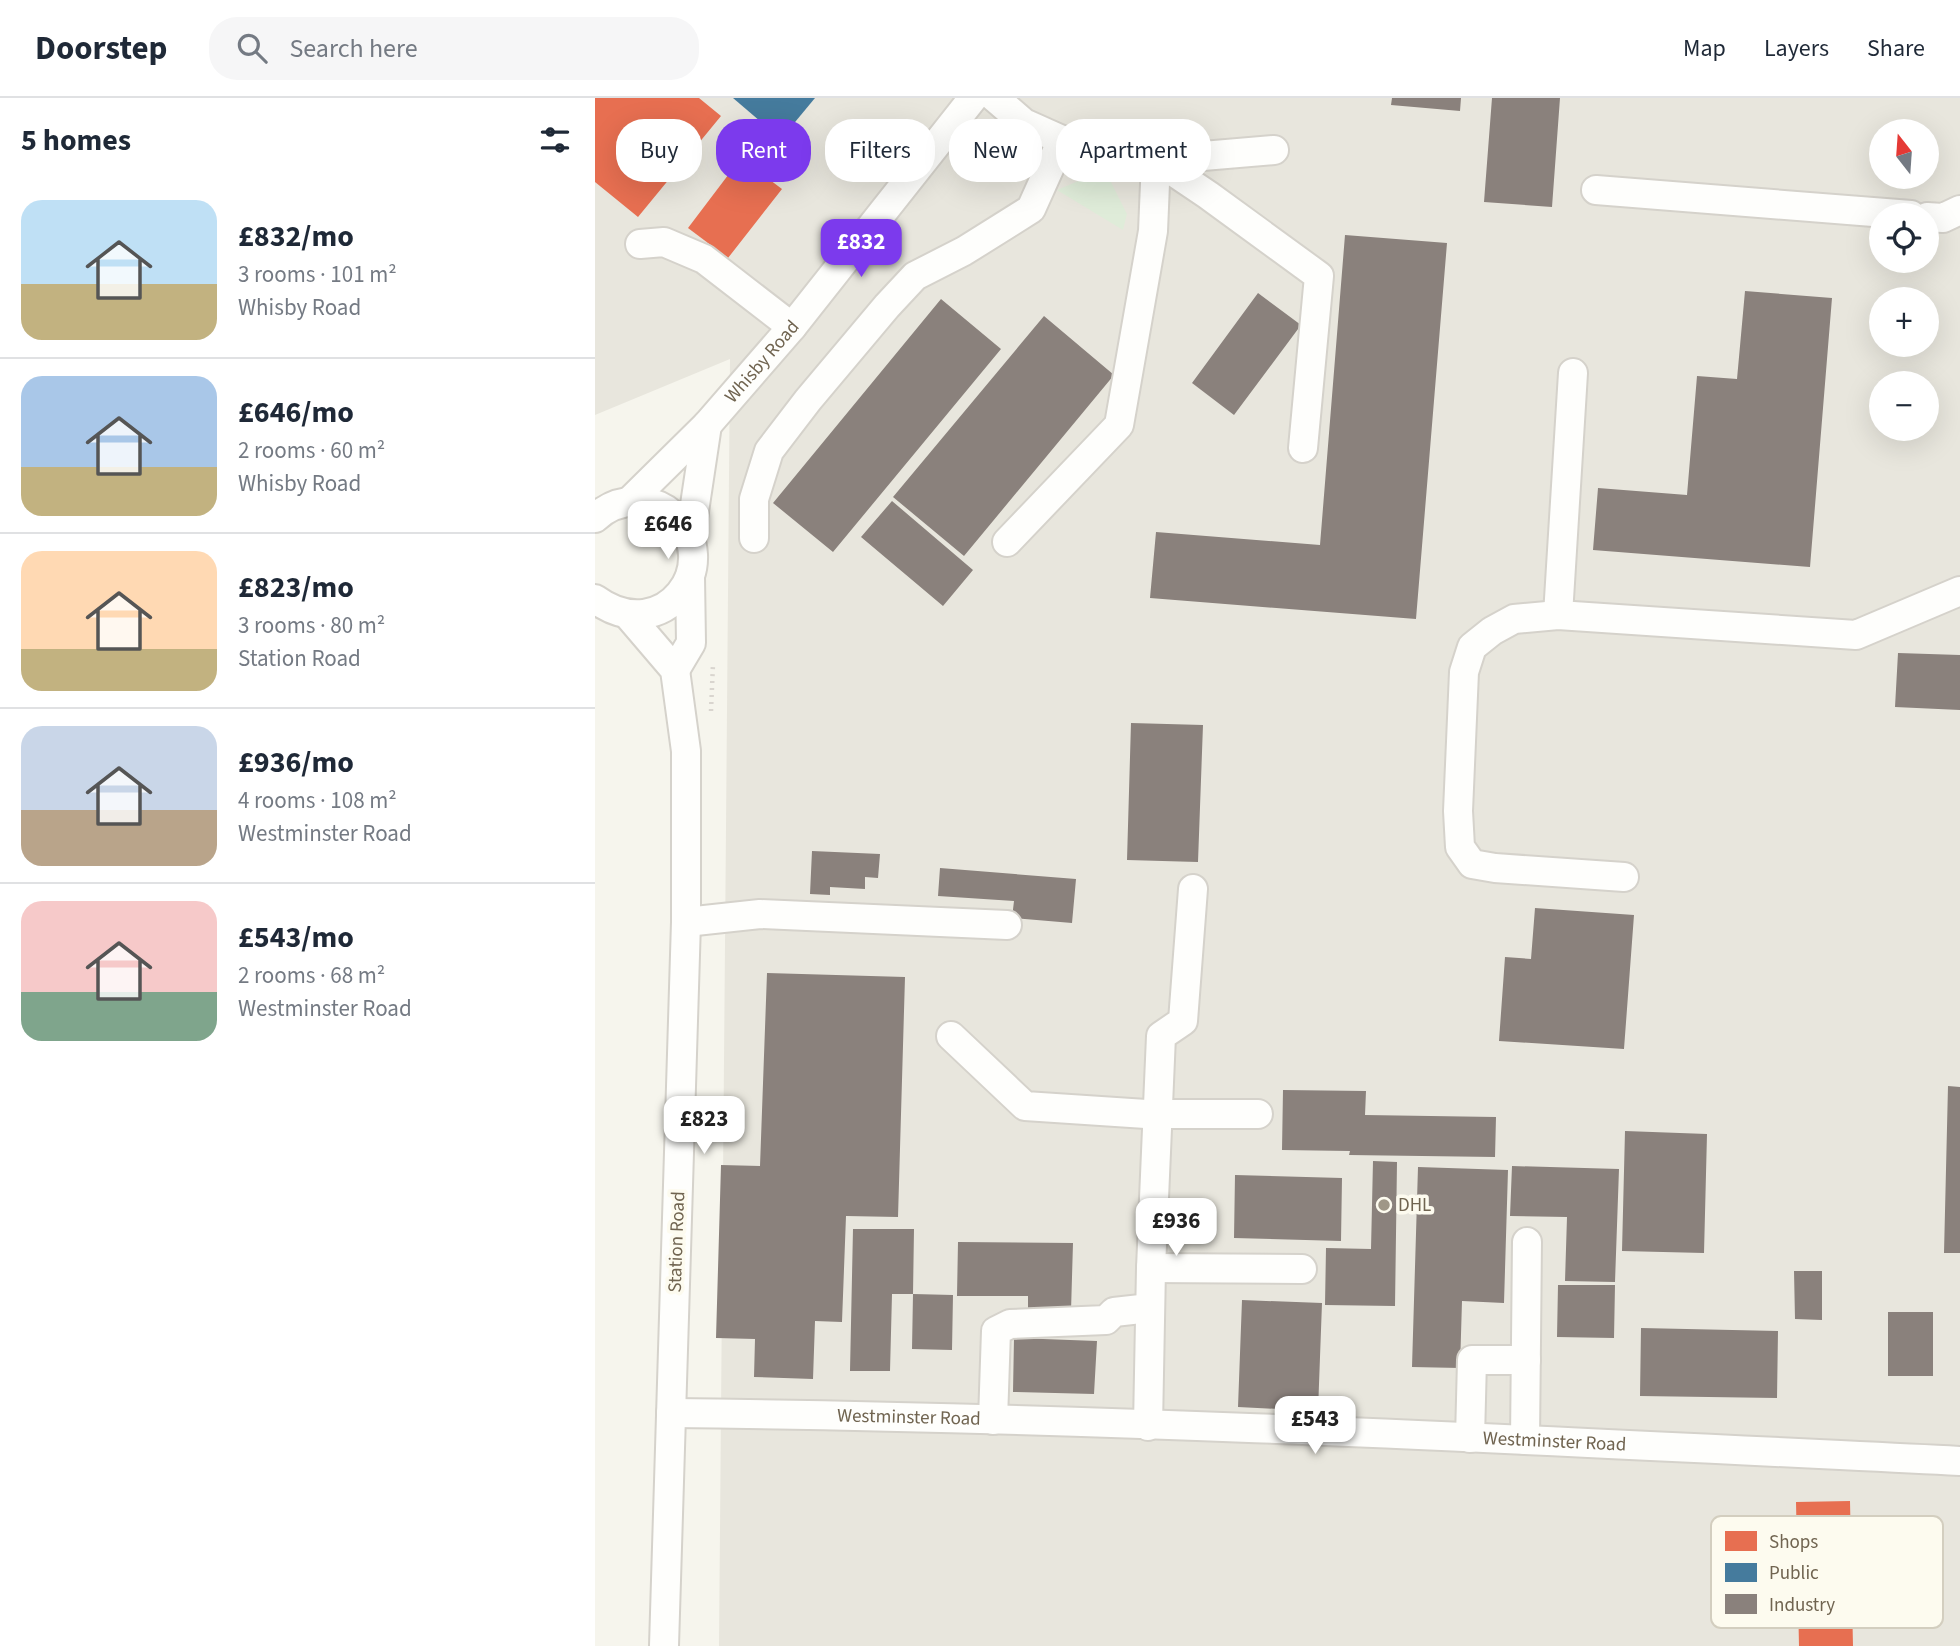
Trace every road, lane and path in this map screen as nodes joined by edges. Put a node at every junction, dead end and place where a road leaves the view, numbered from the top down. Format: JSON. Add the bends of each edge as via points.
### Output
{"nodes":[{"id":1,"x":973,"y":98,"type":"edge"},
{"id":2,"x":995,"y":98,"type":"edge"},
{"id":3,"x":1056,"y":137,"type":"edge"},
{"id":4,"x":1274,"y":150,"type":"dead end"},
{"id":5,"x":1056,"y":153,"type":"edge"},
{"id":6,"x":1211,"y":155,"type":"edge"},
{"id":7,"x":1155,"y":182,"type":"edge"},
{"id":8,"x":1189,"y":182,"type":"edge"},
{"id":9,"x":1596,"y":190,"type":"dead end"},
{"id":10,"x":1960,"y":210,"type":"edge"},
{"id":11,"x":1869,"y":212,"type":"edge"},
{"id":12,"x":1939,"y":218,"type":"edge"},
{"id":13,"x":640,"y":244,"type":"dead end"},
{"id":14,"x":792,"y":327,"type":"junction"},
{"id":15,"x":1573,"y":373,"type":"dead end"},
{"id":16,"x":707,"y":425,"type":"junction"},
{"id":17,"x":1303,"y":448,"type":"dead end"},
{"id":18,"x":630,"y":501,"type":"junction"},
{"id":19,"x":595,"y":517,"type":"edge"},
{"id":20,"x":690,"y":538,"type":"junction"},
{"id":21,"x":754,"y":538,"type":"dead end"},
{"id":22,"x":1007,"y":542,"type":"dead end"},
{"id":23,"x":690,"y":577,"type":"junction"},
{"id":24,"x":1960,"y":591,"type":"edge"},
{"id":25,"x":595,"y":599,"type":"edge"},
{"id":26,"x":628,"y":615,"type":"junction"},
{"id":27,"x":1557,"y":615,"type":"junction"},
{"id":28,"x":713,"y":653,"type":"dead end"},
{"id":29,"x":675,"y":670,"type":"junction"},
{"id":30,"x":711,"y":720,"type":"dead end"},
{"id":31,"x":1624,"y":877,"type":"dead end"},
{"id":32,"x":1193,"y":889,"type":"dead end"},
{"id":33,"x":687,"y":922,"type":"junction"},
{"id":34,"x":1007,"y":925,"type":"dead end"},
{"id":35,"x":951,"y":1035,"type":"dead end"},
{"id":36,"x":1159,"y":1101,"type":"junction"},
{"id":37,"x":1258,"y":1114,"type":"dead end"},
{"id":38,"x":1527,"y":1242,"type":"dead end"},
{"id":39,"x":1151,"y":1268,"type":"junction"},
{"id":40,"x":1302,"y":1269,"type":"dead end"},
{"id":41,"x":1150,"y":1308,"type":"junction"},
{"id":42,"x":1526,"y":1360,"type":"junction"},
{"id":43,"x":671,"y":1413,"type":"junction"},
{"id":44,"x":993,"y":1420,"type":"junction"},
{"id":45,"x":1148,"y":1426,"type":"junction"},
{"id":46,"x":1470,"y":1438,"type":"junction"},
{"id":47,"x":1525,"y":1440,"type":"junction"},
{"id":48,"x":1960,"y":1461,"type":"edge"},
{"id":49,"x":664,"y":1646,"type":"edge"}],
"edges":[{"from":1,"to":14,"type":"street","name":"Whisby Road"},
{"from":2,"to":3,"type":"street","via":[[1024,123]]},
{"from":4,"to":6,"type":"street"},
{"from":5,"to":21,"type":"street","via":[[1031,209],[915,276],[808,400],[769,451],[754,499]]},
{"from":7,"to":22,"type":"street","via":[[1153,231],[1119,425]]},
{"from":8,"to":17,"type":"street","via":[[1319,276]]},
{"from":9,"to":11,"type":"street"},
{"from":10,"to":12,"type":"street"},
{"from":13,"to":14,"type":"street","via":[[664,242],[704,259]]},
{"from":14,"to":16,"type":"street","name":"Whisby Road"},
{"from":15,"to":27,"type":"street"},
{"from":16,"to":18,"type":"street","name":"Whisby Road"},
{"from":16,"to":20,"type":"street"},
{"from":18,"to":19,"type":"street","name":"Whisby Road","via":[[612,505]]},
{"from":18,"to":20,"type":"street","via":[[665,508]]},
{"from":20,"to":23,"type":"street"},
{"from":23,"to":26,"type":"street","via":[[666,607],[647,615]]},
{"from":23,"to":29,"type":"street","via":[[691,643]]},
{"from":24,"to":27,"type":"street","via":[[1856,635]]},
{"from":25,"to":26,"type":"street"},
{"from":26,"to":29,"type":"street"},
{"from":27,"to":31,"type":"street","via":[[1514,619],[1472,647],[1464,672],[1460,847],[1472,864]]},
{"from":28,"to":30,"type":"path"},
{"from":29,"to":33,"type":"street","name":"Station Road","via":[[686,751]]},
{"from":32,"to":36,"type":"street","via":[[1183,1021],[1161,1037]]},
{"from":33,"to":34,"type":"street","via":[[760,914]]},
{"from":33,"to":43,"type":"street","name":"Station Road"},
{"from":35,"to":36,"type":"street","via":[[1025,1106]]},
{"from":36,"to":37,"type":"street"},
{"from":36,"to":39,"type":"street"},
{"from":38,"to":42,"type":"street"},
{"from":39,"to":40,"type":"street"},
{"from":39,"to":41,"type":"street"},
{"from":41,"to":44,"type":"street","via":[[1114,1312],[1106,1320],[1010,1324],[996,1331]]},
{"from":41,"to":45,"type":"street"},
{"from":42,"to":46,"type":"street","via":[[1472,1360]]},
{"from":42,"to":47,"type":"street"},
{"from":43,"to":44,"type":"street","name":"Westminster Road"},
{"from":43,"to":49,"type":"street","name":"Station Road"},
{"from":44,"to":45,"type":"street","name":"Westminster Road"},
{"from":45,"to":46,"type":"street","name":"Westminster Road"},
{"from":46,"to":47,"type":"street","name":"Westminster Road"},
{"from":47,"to":48,"type":"street","name":"Westminster Road"}]}
